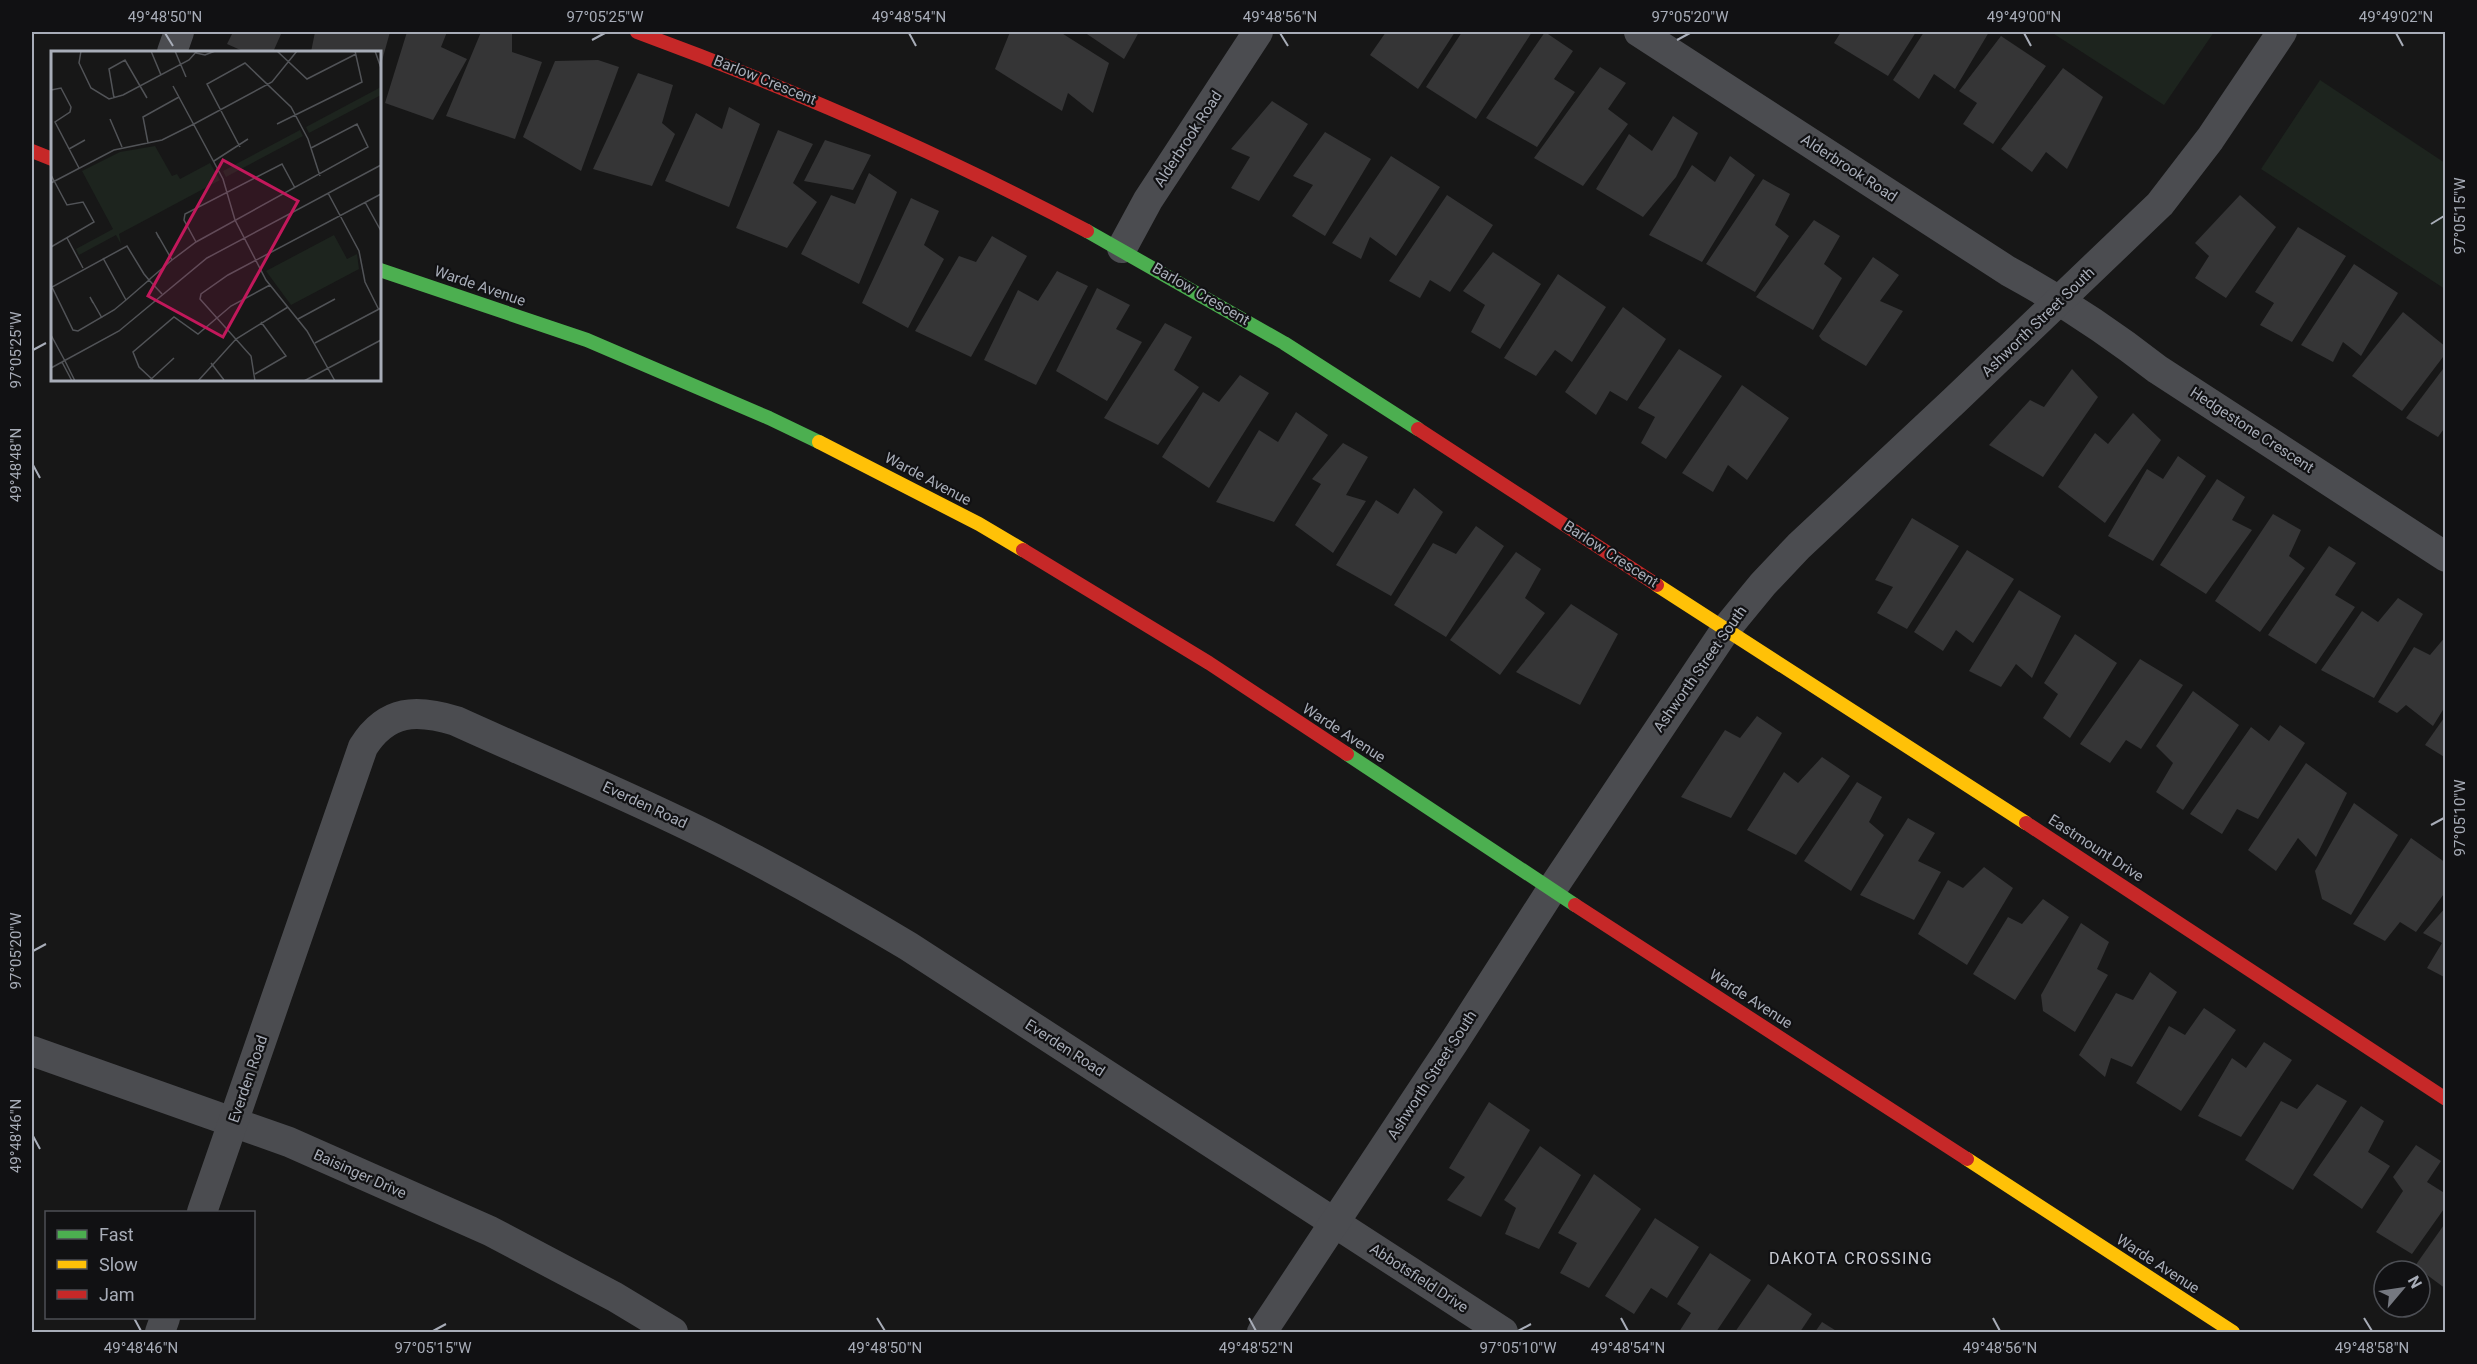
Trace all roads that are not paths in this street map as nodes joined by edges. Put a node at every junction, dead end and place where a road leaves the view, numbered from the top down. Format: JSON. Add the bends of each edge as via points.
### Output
{"nodes":[{"id":1,"x":179,"y":32,"type":"edge"},
{"id":2,"x":637,"y":32,"type":"edge"},
{"id":3,"x":1258,"y":32,"type":"edge"},
{"id":4,"x":1639,"y":32,"type":"edge"},
{"id":5,"x":2282,"y":32,"type":"edge"},
{"id":6,"x":691,"y":40,"type":"edge"},
{"id":7,"x":172,"y":51,"type":"edge"},
{"id":8,"x":32,"y":151,"type":"edge"},
{"id":9,"x":51,"y":159,"type":"edge"},
{"id":10,"x":1122,"y":248,"type":"junction"},
{"id":11,"x":381,"y":270,"type":"edge"},
{"id":12,"x":2060,"y":301,"type":"junction"},
{"id":13,"x":2445,"y":557,"type":"edge"},
{"id":14,"x":1726,"y":629,"type":"junction"},
{"id":15,"x":1552,"y":889,"type":"junction"},
{"id":16,"x":32,"y":1051,"type":"edge"},
{"id":17,"x":2445,"y":1099,"type":"edge"},
{"id":18,"x":233,"y":1122,"type":"junction"},
{"id":19,"x":202,"y":1211,"type":"edge"},
{"id":20,"x":1335,"y":1223,"type":"junction"},
{"id":21,"x":673,"y":1332,"type":"edge"},
{"id":22,"x":1262,"y":1332,"type":"edge"},
{"id":23,"x":1503,"y":1332,"type":"edge"},
{"id":24,"x":2233,"y":1332,"type":"edge"}],
"edges":[{"from":1,"to":7,"type":"street"},
{"from":2,"to":6,"type":"main road","name":"Barlow Crescent"},
{"from":3,"to":10,"type":"street","name":"Alderbrook Road","via":[[1148,200]]},
{"from":4,"to":12,"type":"street","name":"Alderbrook Road"},
{"from":5,"to":12,"type":"street","name":"Ashworth Street South","via":[[2210,139],[2160,204]]},
{"from":6,"to":10,"type":"main road","name":"Barlow Crescent"},
{"from":8,"to":9,"type":"main road"},
{"from":10,"to":14,"type":"main road","name":"Barlow Crescent","via":[[1284,343]]},
{"from":11,"to":15,"type":"main road","name":"Warde Avenue","via":[[587,340],[770,418],[898,481],[979,524],[1209,663]]},
{"from":12,"to":13,"type":"street","name":"Hedgestone Crescent","via":[[2167,376]]},
{"from":12,"to":14,"type":"street","name":"Ashworth Street South","via":[[1799,546]]},
{"from":14,"to":15,"type":"street","name":"Ashworth Street South"},
{"from":14,"to":17,"type":"main road","name":"Eastmount Drive"},
{"from":15,"to":20,"type":"street","name":"Ashworth Street South"},
{"from":15,"to":24,"type":"main road","name":"Warde Avenue"},
{"from":16,"to":18,"type":"street","name":"Baisinger Drive"},
{"from":18,"to":19,"type":"street","name":"Everden Road"},
{"from":18,"to":20,"type":"street","name":"Everden Road","via":[[363,747],[379,726],[392,719],[412,713],[436,714],[612,789],[817,892],[908,946]]},
{"from":18,"to":21,"type":"street","name":"Baisinger Drive","via":[[289,1142],[490,1231]]},
{"from":20,"to":22,"type":"street","name":"Ashworth Street South"},
{"from":20,"to":23,"type":"street","name":"Abbotsfield Drive"}]}
